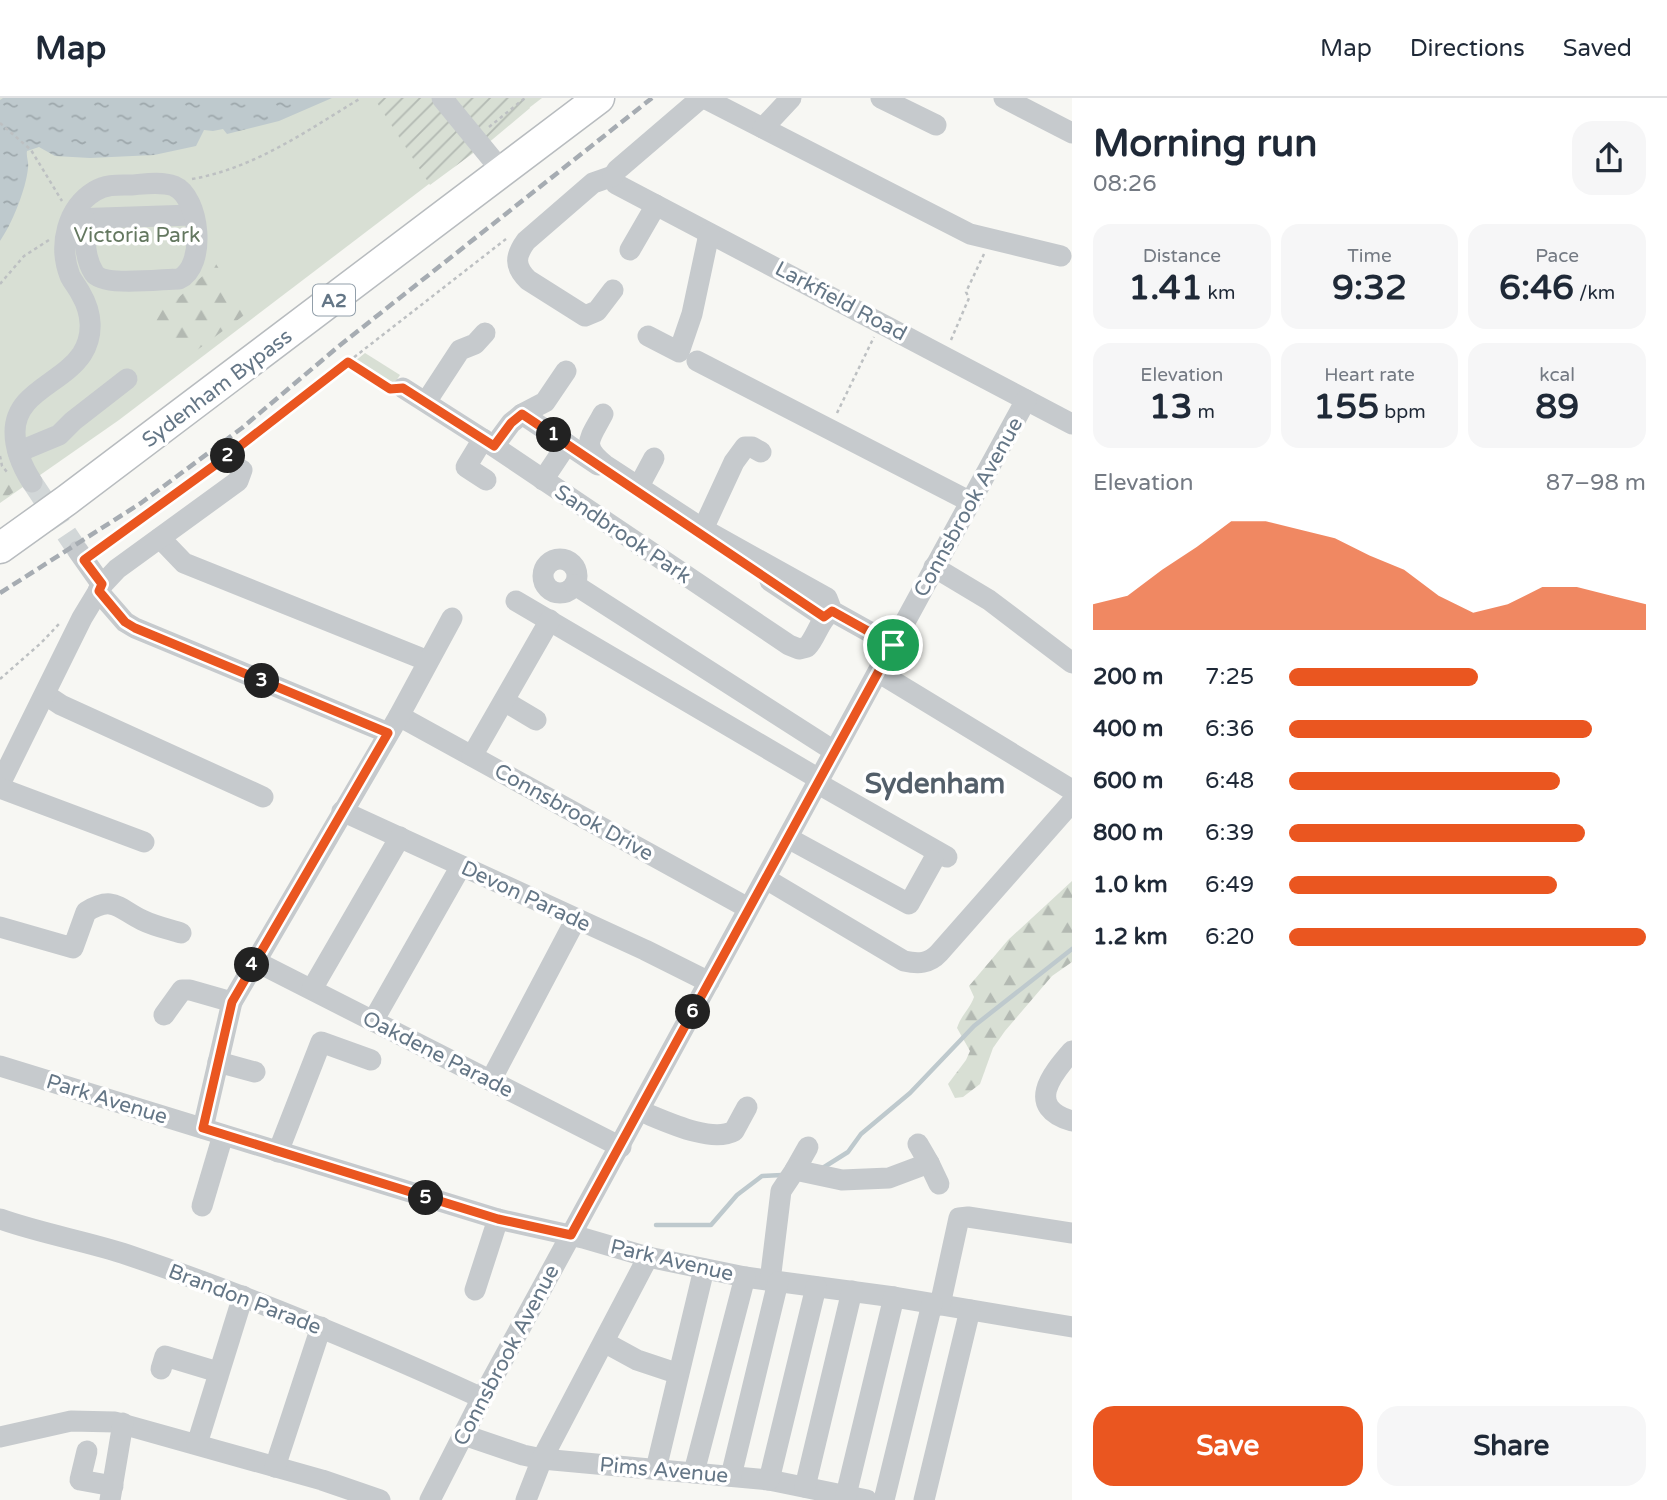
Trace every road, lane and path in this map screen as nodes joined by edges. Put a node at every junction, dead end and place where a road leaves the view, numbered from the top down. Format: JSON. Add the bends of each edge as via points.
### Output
{"nodes":[{"id":1,"x":442,"y":98,"type":"edge"},
{"id":2,"x":525,"y":98,"type":"edge"},
{"id":3,"x":570,"y":98,"type":"edge"},
{"id":4,"x":599,"y":98,"type":"edge"},
{"id":5,"x":703,"y":98,"type":"edge"},
{"id":6,"x":791,"y":98,"type":"edge"},
{"id":7,"x":881,"y":98,"type":"edge"},
{"id":8,"x":1004,"y":98,"type":"edge"},
{"id":9,"x":0,"y":123,"type":"edge"},
{"id":10,"x":936,"y":125,"type":"dead end"},
{"id":11,"x":762,"y":128,"type":"junction"},
{"id":12,"x":1072,"y":133,"type":"edge"},
{"id":13,"x":483,"y":149,"type":"junction"},
{"id":14,"x":613,"y":177,"type":"junction"},
{"id":15,"x":656,"y":205,"type":"junction"},
{"id":16,"x":72,"y":213,"type":"junction"},
{"id":17,"x":192,"y":215,"type":"junction"},
{"id":18,"x":515,"y":232,"type":"dead end"},
{"id":19,"x":709,"y":234,"type":"junction"},
{"id":20,"x":992,"y":239,"type":"junction"},
{"id":21,"x":630,"y":250,"type":"dead end"},
{"id":22,"x":1061,"y":256,"type":"dead end"},
{"id":23,"x":613,"y":290,"type":"dead end"},
{"id":24,"x":881,"y":322,"type":"junction"},
{"id":25,"x":485,"y":334,"type":"dead end"},
{"id":26,"x":648,"y":336,"type":"dead end"},
{"id":27,"x":943,"y":356,"type":"junction"},
{"id":28,"x":697,"y":361,"type":"dead end"},
{"id":29,"x":348,"y":362,"type":"junction"},
{"id":30,"x":566,"y":371,"type":"dead end"},
{"id":31,"x":127,"y":379,"type":"dead end"},
{"id":32,"x":403,"y":388,"type":"joint"},
{"id":33,"x":1026,"y":400,"type":"junction"},
{"id":34,"x":426,"y":402,"type":"junction"},
{"id":35,"x":522,"y":414,"type":"junction"},
{"id":36,"x":603,"y":414,"type":"dead end"},
{"id":37,"x":1072,"y":424,"type":"edge"},
{"id":38,"x":830,"y":429,"type":"junction"},
{"id":39,"x":488,"y":442,"type":"junction"},
{"id":40,"x":567,"y":444,"type":"junction"},
{"id":41,"x":19,"y":452,"type":"junction"},
{"id":42,"x":761,"y":452,"type":"dead end"},
{"id":43,"x":654,"y":458,"type":"dead end"},
{"id":44,"x":239,"y":478,"type":"dead end"},
{"id":45,"x":486,"y":480,"type":"dead end"},
{"id":46,"x":543,"y":480,"type":"junction"},
{"id":47,"x":32,"y":482,"type":"tunnel mouth"},
{"id":48,"x":639,"y":486,"type":"junction"},
{"id":49,"x":969,"y":501,"type":"junction"},
{"id":50,"x":0,"y":526,"type":"edge"},
{"id":51,"x":704,"y":529,"type":"junction"},
{"id":52,"x":160,"y":538,"type":"junction"},
{"id":53,"x":0,"y":548,"type":"edge"},
{"id":54,"x":81,"y":556,"type":"joint"},
{"id":55,"x":934,"y":567,"type":"junction"},
{"id":56,"x":575,"y":585,"type":"dead end"},
{"id":57,"x":100,"y":588,"type":"junction"},
{"id":58,"x":516,"y":601,"type":"dead end"},
{"id":59,"x":828,"y":614,"type":"junction"},
{"id":60,"x":66,"y":616,"type":"dead end"},
{"id":61,"x":452,"y":618,"type":"dead end"},
{"id":62,"x":550,"y":620,"type":"junction"},
{"id":63,"x":893,"y":645,"type":"junction"},
{"id":64,"x":428,"y":662,"type":"junction"},
{"id":65,"x":1072,"y":663,"type":"edge"},
{"id":66,"x":878,"y":672,"type":"junction"},
{"id":67,"x":0,"y":679,"type":"edge"},
{"id":68,"x":46,"y":695,"type":"junction"},
{"id":69,"x":503,"y":701,"type":"junction"},
{"id":70,"x":536,"y":720,"type":"dead end"},
{"id":71,"x":393,"y":724,"type":"junction"},
{"id":72,"x":834,"y":751,"type":"junction"},
{"id":73,"x":472,"y":756,"type":"junction"},
{"id":74,"x":818,"y":781,"type":"junction"},
{"id":75,"x":0,"y":786,"type":"edge"},
{"id":76,"x":1072,"y":790,"type":"edge"},
{"id":77,"x":264,"y":797,"type":"dead end"},
{"id":78,"x":1072,"y":802,"type":"edge"},
{"id":79,"x":342,"y":811,"type":"junction"},
{"id":80,"x":400,"y":837,"type":"junction"},
{"id":81,"x":788,"y":838,"type":"junction"},
{"id":82,"x":144,"y":842,"type":"dead end"},
{"id":83,"x":461,"y":866,"type":"junction"},
{"id":84,"x":766,"y":879,"type":"junction"},
{"id":85,"x":748,"y":908,"type":"junction"},
{"id":86,"x":576,"y":919,"type":"junction"},
{"id":87,"x":0,"y":927,"type":"edge"},
{"id":88,"x":181,"y":933,"type":"dead end"},
{"id":89,"x":255,"y":961,"type":"junction"},
{"id":90,"x":709,"y":982,"type":"junction"},
{"id":91,"x":312,"y":989,"type":"junction"},
{"id":92,"x":232,"y":1002,"type":"junction"},
{"id":93,"x":164,"y":1015,"type":"dead end"},
{"id":94,"x":373,"y":1021,"type":"junction"},
{"id":95,"x":1072,"y":1051,"type":"edge"},
{"id":96,"x":371,"y":1060,"type":"dead end"},
{"id":97,"x":218,"y":1062,"type":"junction"},
{"id":98,"x":0,"y":1066,"type":"edge"},
{"id":99,"x":255,"y":1072,"type":"dead end"},
{"id":100,"x":491,"y":1080,"type":"junction"},
{"id":101,"x":747,"y":1107,"type":"dead end"},
{"id":102,"x":640,"y":1111,"type":"junction"},
{"id":103,"x":1072,"y":1121,"type":"edge"},
{"id":104,"x":213,"y":1132,"type":"junction"},
{"id":105,"x":918,"y":1144,"type":"dead end"},
{"id":106,"x":621,"y":1147,"type":"junction"},
{"id":107,"x":808,"y":1147,"type":"dead end"},
{"id":108,"x":278,"y":1152,"type":"junction"},
{"id":109,"x":929,"y":1163,"type":"junction"},
{"id":110,"x":795,"y":1170,"type":"junction"},
{"id":111,"x":939,"y":1184,"type":"dead end"},
{"id":112,"x":202,"y":1206,"type":"dead end"},
{"id":113,"x":0,"y":1219,"type":"edge"},
{"id":114,"x":498,"y":1219,"type":"junction"},
{"id":115,"x":1072,"y":1233,"type":"edge"},
{"id":116,"x":571,"y":1235,"type":"junction"},
{"id":117,"x":648,"y":1257,"type":"junction"},
{"id":118,"x":704,"y":1269,"type":"junction"},
{"id":119,"x":745,"y":1278,"type":"junction"},
{"id":120,"x":774,"y":1281,"type":"junction"},
{"id":121,"x":816,"y":1287,"type":"junction"},
{"id":122,"x":475,"y":1290,"type":"dead end"},
{"id":123,"x":852,"y":1292,"type":"junction"},
{"id":124,"x":243,"y":1296,"type":"junction"},
{"id":125,"x":894,"y":1297,"type":"junction"},
{"id":126,"x":936,"y":1304,"type":"junction"},
{"id":127,"x":970,"y":1310,"type":"junction"},
{"id":128,"x":321,"y":1327,"type":"junction"},
{"id":129,"x":1072,"y":1327,"type":"edge"},
{"id":130,"x":604,"y":1342,"type":"junction"},
{"id":131,"x":161,"y":1369,"type":"dead end"},
{"id":132,"x":670,"y":1371,"type":"dead end"},
{"id":133,"x":218,"y":1372,"type":"junction"},
{"id":134,"x":482,"y":1398,"type":"junction"},
{"id":135,"x":123,"y":1423,"type":"junction"},
{"id":136,"x":464,"y":1435,"type":"junction"},
{"id":137,"x":0,"y":1437,"type":"edge"},
{"id":138,"x":197,"y":1444,"type":"junction"},
{"id":139,"x":87,"y":1451,"type":"dead end"},
{"id":140,"x":542,"y":1459,"type":"junction"},
{"id":141,"x":275,"y":1467,"type":"junction"},
{"id":142,"x":656,"y":1469,"type":"junction"},
{"id":143,"x":694,"y":1472,"type":"junction"},
{"id":144,"x":731,"y":1476,"type":"junction"},
{"id":145,"x":769,"y":1479,"type":"junction"},
{"id":146,"x":794,"y":1491,"type":"edge"},
{"id":147,"x":112,"y":1493,"type":"edge"},
{"id":148,"x":856,"y":1498,"type":"edge"},
{"id":149,"x":380,"y":1500,"type":"edge"},
{"id":150,"x":429,"y":1500,"type":"edge"},
{"id":151,"x":526,"y":1500,"type":"edge"},
{"id":152,"x":884,"y":1500,"type":"edge"},
{"id":153,"x":924,"y":1500,"type":"edge"}],
"edges":[{"from":1,"to":13,"type":"street"},
{"from":2,"to":13,"type":"path"},
{"from":3,"to":13,"type":"highway","name":"Sydenham Bypass","number":"A2"},
{"from":4,"to":53,"type":"highway","name":"Sydenham Bypass","number":"A2"},
{"from":5,"to":11,"type":"street"},
{"from":5,"to":14,"type":"street"},
{"from":6,"to":11,"type":"street"},
{"from":7,"to":10,"type":"street"},
{"from":8,"to":12,"type":"street"},
{"from":9,"to":16,"type":"path","via":[[31,150]]},
{"from":11,"to":20,"type":"street","via":[[970,234]]},
{"from":13,"to":50,"type":"highway","name":"Sydenham Bypass","number":"A2","via":[[406,222],[228,363]]},
{"from":14,"to":15,"type":"street","name":"Larkfield Road","via":[[616,184]]},
{"from":14,"to":23,"type":"street","via":[[593,184],[526,241],[518,251],[517,263],[528,281],[586,316],[597,311]]},
{"from":15,"to":19,"type":"street","name":"Larkfield Road"},
{"from":15,"to":21,"type":"street"},
{"from":16,"to":17,"type":"street"},
{"from":16,"to":17,"type":"street","via":[[105,186],[162,184],[183,193]]},
{"from":16,"to":17,"type":"street","via":[[94,274],[105,281],[185,276],[198,246]]},
{"from":16,"to":41,"type":"street","via":[[65,258],[91,317],[89,336],[75,365],[22,405],[15,420]]},
{"from":18,"to":29,"type":"path"},
{"from":19,"to":24,"type":"street","name":"Larkfield Road"},
{"from":19,"to":26,"type":"street","via":[[679,352]]},
{"from":20,"to":22,"type":"street"},
{"from":20,"to":27,"type":"path","via":[[966,292],[969,298]]},
{"from":24,"to":27,"type":"street","name":"Larkfield Road"},
{"from":24,"to":38,"type":"path"},
{"from":25,"to":34,"type":"street","via":[[460,350]]},
{"from":27,"to":33,"type":"street","name":"Larkfield Road"},
{"from":28,"to":38,"type":"street"},
{"from":29,"to":32,"type":"path","via":[[390,389]]},
{"from":29,"to":54,"type":"path","via":[[222,460]]},
{"from":30,"to":35,"type":"street","via":[[545,402]]},
{"from":31,"to":41,"type":"street","via":[[59,435]]},
{"from":32,"to":34,"type":"street","name":"Sandbrook Park"},
{"from":33,"to":37,"type":"street","name":"Larkfield Road"},
{"from":33,"to":49,"type":"street","name":"Connsbrook Avenue"},
{"from":34,"to":39,"type":"street","name":"Sandbrook Park"},
{"from":35,"to":39,"type":"street"},
{"from":35,"to":40,"type":"street"},
{"from":36,"to":48,"type":"street","via":[[590,438],[592,454]]},
{"from":38,"to":49,"type":"street"},
{"from":39,"to":45,"type":"street","via":[[466,467]]},
{"from":39,"to":46,"type":"street","name":"Sandbrook Park"},
{"from":40,"to":46,"type":"street"},
{"from":40,"to":59,"type":"street"},
{"from":41,"to":47,"type":"street"},
{"from":42,"to":51,"type":"street","via":[[745,447]]},
{"from":43,"to":48,"type":"street"},
{"from":44,"to":52,"type":"street"},
{"from":46,"to":59,"type":"street","name":"Sandbrook Park","via":[[789,645],[807,648]]},
{"from":48,"to":51,"type":"street"},
{"from":49,"to":55,"type":"street","name":"Connsbrook Avenue"},
{"from":51,"to":59,"type":"street","via":[[827,598]]},
{"from":52,"to":57,"type":"street","via":[[117,569]]},
{"from":52,"to":64,"type":"street","via":[[184,563]]},
{"from":54,"to":57,"type":"street","name":"Connsbrook Drive"},
{"from":55,"to":63,"type":"street","name":"Connsbrook Avenue"},
{"from":55,"to":65,"type":"street","via":[[989,600]]},
{"from":56,"to":72,"type":"street"},
{"from":57,"to":68,"type":"street"},
{"from":57,"to":71,"type":"street","name":"Connsbrook Drive","via":[[125,622],[135,628]]},
{"from":58,"to":62,"type":"street"},
{"from":59,"to":63,"type":"street"},
{"from":60,"to":67,"type":"path"},
{"from":61,"to":64,"type":"street"},
{"from":62,"to":69,"type":"street"},
{"from":62,"to":74,"type":"street"},
{"from":63,"to":66,"type":"street","name":"Connsbrook Avenue"},
{"from":64,"to":71,"type":"street"},
{"from":66,"to":72,"type":"street","name":"Connsbrook Avenue"},
{"from":66,"to":76,"type":"street"},
{"from":68,"to":75,"type":"street"},
{"from":68,"to":77,"type":"street"},
{"from":69,"to":70,"type":"street"},
{"from":69,"to":73,"type":"street"},
{"from":71,"to":73,"type":"street","name":"Connsbrook Drive"},
{"from":71,"to":79,"type":"street"},
{"from":72,"to":74,"type":"street","name":"Connsbrook Avenue"},
{"from":73,"to":85,"type":"street","name":"Connsbrook Drive"},
{"from":74,"to":81,"type":"street","name":"Connsbrook Avenue"},
{"from":74,"to":81,"type":"street","via":[[940,859],[909,904]]},
{"from":75,"to":82,"type":"street"},
{"from":78,"to":84,"type":"street","via":[[939,953],[925,962],[904,961]]},
{"from":79,"to":80,"type":"street","name":"Devon Parade"},
{"from":79,"to":89,"type":"street"},
{"from":80,"to":83,"type":"street","name":"Devon Parade"},
{"from":80,"to":91,"type":"street"},
{"from":81,"to":84,"type":"street","name":"Connsbrook Avenue"},
{"from":83,"to":86,"type":"street","name":"Devon Parade"},
{"from":83,"to":94,"type":"street"},
{"from":84,"to":85,"type":"street","name":"Connsbrook Avenue"},
{"from":85,"to":90,"type":"street","name":"Connsbrook Avenue"},
{"from":86,"to":90,"type":"street","name":"Devon Parade"},
{"from":86,"to":100,"type":"street"},
{"from":87,"to":88,"type":"street","via":[[73,948],[86,912],[107,903]]},
{"from":89,"to":91,"type":"street","name":"Oakdene Parade"},
{"from":89,"to":92,"type":"street"},
{"from":90,"to":102,"type":"street","name":"Connsbrook Avenue"},
{"from":91,"to":94,"type":"street","name":"Oakdene Parade"},
{"from":92,"to":93,"type":"street","via":[[182,990]]},
{"from":92,"to":97,"type":"street"},
{"from":94,"to":100,"type":"street","name":"Oakdene Parade"},
{"from":95,"to":103,"type":"street","via":[[1051,1075],[1046,1095],[1052,1111]]},
{"from":96,"to":108,"type":"street","via":[[321,1041]]},
{"from":97,"to":99,"type":"street"},
{"from":97,"to":104,"type":"street"},
{"from":98,"to":104,"type":"street","name":"Park Avenue"},
{"from":100,"to":106,"type":"street","name":"Oakdene Parade"},
{"from":101,"to":102,"type":"street","via":[[734,1132],[721,1135]]},
{"from":102,"to":106,"type":"street","name":"Connsbrook Avenue"},
{"from":104,"to":108,"type":"street","name":"Park Avenue"},
{"from":104,"to":112,"type":"street"},
{"from":105,"to":109,"type":"street"},
{"from":106,"to":116,"type":"street","name":"Connsbrook Avenue"},
{"from":107,"to":110,"type":"street"},
{"from":108,"to":114,"type":"street","name":"Park Avenue"},
{"from":109,"to":110,"type":"street","via":[[889,1178],[842,1180]]},
{"from":109,"to":111,"type":"street"},
{"from":110,"to":120,"type":"street","via":[[781,1191]]},
{"from":113,"to":124,"type":"street","name":"Brandon Parade","via":[[125,1254]]},
{"from":114,"to":116,"type":"street","name":"Park Avenue"},
{"from":114,"to":122,"type":"street"},
{"from":115,"to":126,"type":"street","via":[[959,1218]]},
{"from":116,"to":117,"type":"street","name":"Park Avenue"},
{"from":116,"to":134,"type":"street","name":"Connsbrook Avenue"},
{"from":117,"to":118,"type":"street","name":"Park Avenue"},
{"from":117,"to":130,"type":"street"},
{"from":118,"to":119,"type":"street","name":"Park Avenue"},
{"from":118,"to":142,"type":"street"},
{"from":119,"to":120,"type":"street","name":"Park Avenue"},
{"from":119,"to":143,"type":"street"},
{"from":120,"to":121,"type":"street","name":"Park Avenue"},
{"from":120,"to":144,"type":"street"},
{"from":121,"to":123,"type":"street","name":"Park Avenue"},
{"from":121,"to":145,"type":"street"},
{"from":123,"to":125,"type":"street","name":"Park Avenue"},
{"from":123,"to":146,"type":"street"},
{"from":124,"to":128,"type":"street","name":"Brandon Parade"},
{"from":124,"to":133,"type":"street"},
{"from":125,"to":126,"type":"street","name":"Park Avenue"},
{"from":125,"to":148,"type":"street"},
{"from":126,"to":127,"type":"street","name":"Park Avenue"},
{"from":126,"to":152,"type":"street"},
{"from":127,"to":129,"type":"street","name":"Park Avenue"},
{"from":127,"to":153,"type":"street"},
{"from":128,"to":134,"type":"street","name":"Brandon Parade"},
{"from":128,"to":141,"type":"street"},
{"from":130,"to":132,"type":"street"},
{"from":130,"to":140,"type":"street"},
{"from":131,"to":133,"type":"street","via":[[165,1356]]},
{"from":133,"to":138,"type":"street"},
{"from":134,"to":136,"type":"street","name":"Connsbrook Avenue"},
{"from":135,"to":137,"type":"street","via":[[71,1421]]},
{"from":135,"to":138,"type":"street"},
{"from":135,"to":147,"type":"street"},
{"from":136,"to":140,"type":"street","name":"Pims Avenue"},
{"from":136,"to":150,"type":"street","name":"Connsbrook Avenue"},
{"from":138,"to":141,"type":"street"},
{"from":139,"to":147,"type":"street","via":[[80,1479]]},
{"from":140,"to":142,"type":"street","name":"Pims Avenue"},
{"from":140,"to":151,"type":"street"},
{"from":141,"to":149,"type":"street"},
{"from":142,"to":143,"type":"street","name":"Pims Avenue"},
{"from":143,"to":144,"type":"street","name":"Pims Avenue"},
{"from":144,"to":145,"type":"street","name":"Pims Avenue"},
{"from":145,"to":146,"type":"street","name":"Pims Avenue"},
{"from":146,"to":148,"type":"street","name":"Pims Avenue"}]}
